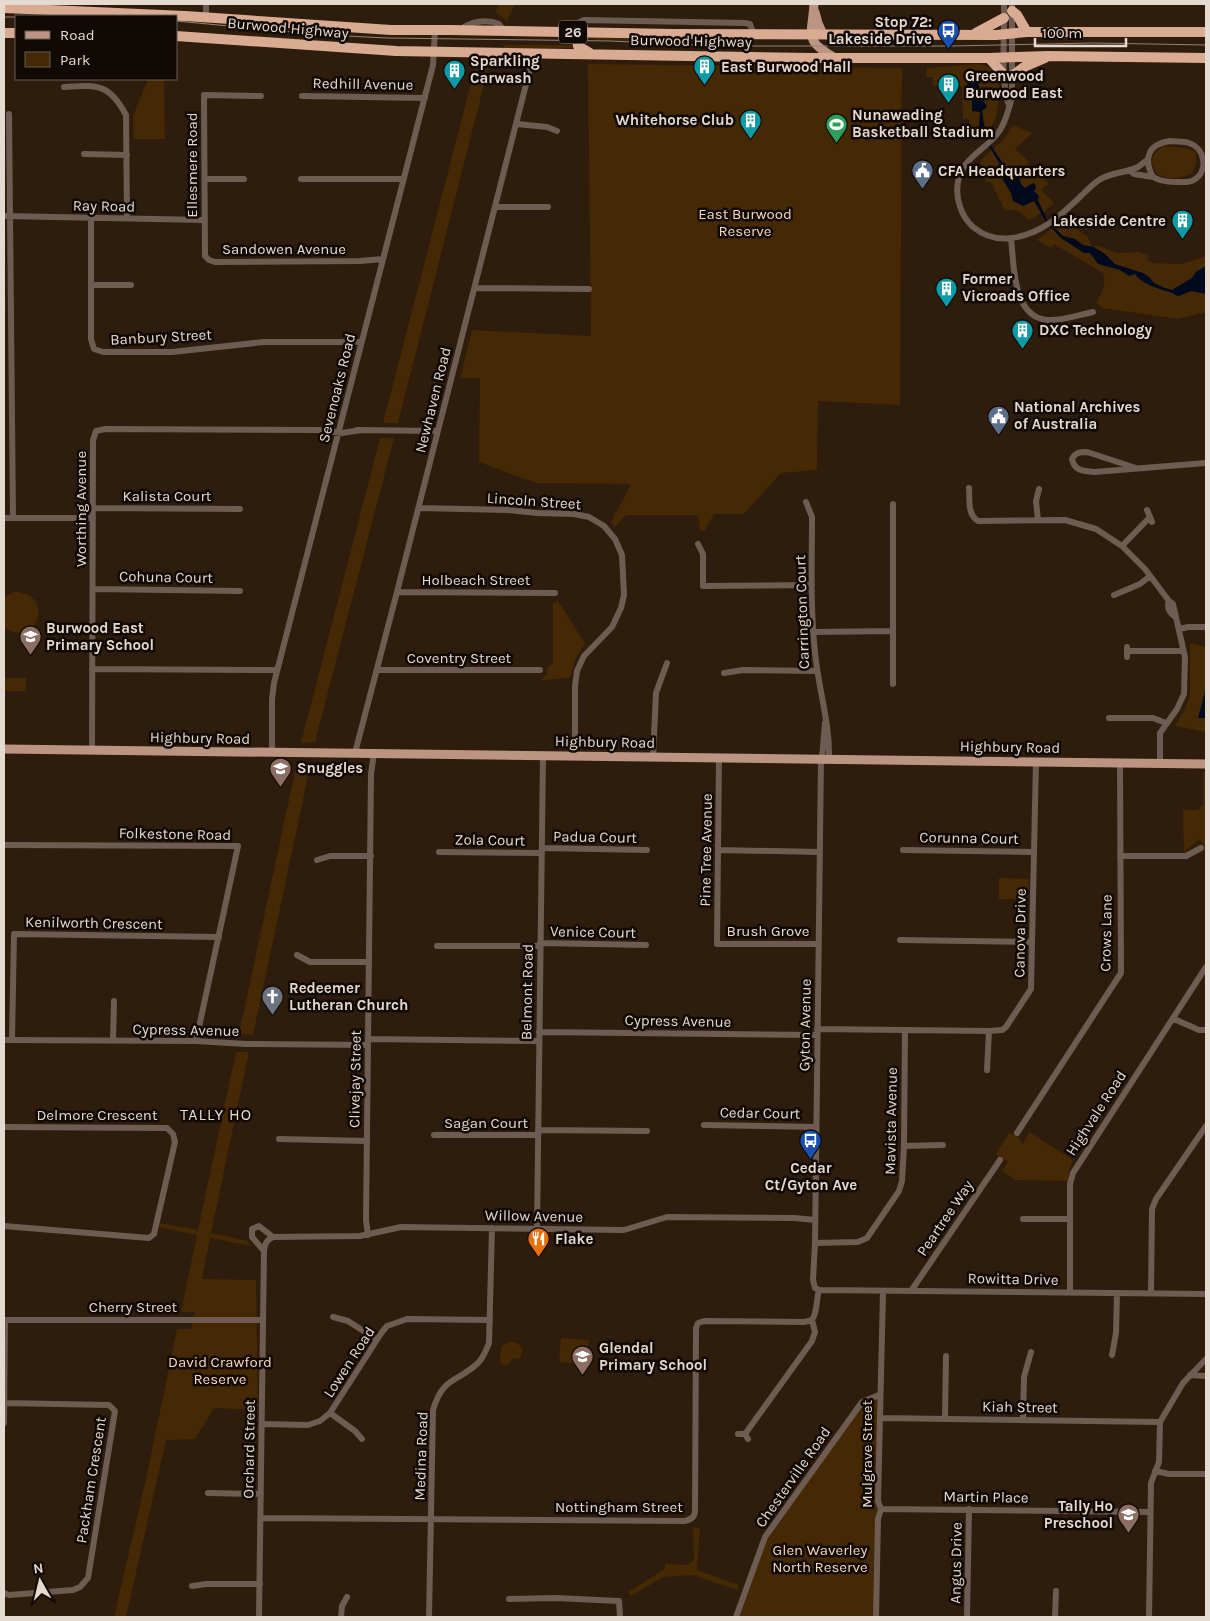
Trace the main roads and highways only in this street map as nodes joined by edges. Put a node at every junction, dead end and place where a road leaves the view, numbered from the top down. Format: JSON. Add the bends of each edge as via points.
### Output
{"nodes":[{"id":1,"x":814,"y":5,"type":"edge"},
{"id":2,"x":4,"y":8,"type":"edge"},
{"id":3,"x":1008,"y":9,"type":"edge"},
{"id":4,"x":99,"y":14,"type":"edge"},
{"id":5,"x":126,"y":15,"type":"edge"},
{"id":6,"x":178,"y":17,"type":"edge"},
{"id":7,"x":576,"y":32,"type":"junction"},
{"id":8,"x":1027,"y":32,"type":"junction"},
{"id":9,"x":1206,"y":32,"type":"edge"},
{"id":10,"x":812,"y":34,"type":"junction"},
{"id":11,"x":824,"y":34,"type":"junction"},
{"id":12,"x":972,"y":34,"type":"junction"},
{"id":13,"x":178,"y":36,"type":"edge"},
{"id":14,"x":593,"y":54,"type":"junction"},
{"id":15,"x":1048,"y":56,"type":"junction"},
{"id":16,"x":835,"y":58,"type":"junction"},
{"id":17,"x":989,"y":58,"type":"junction"},
{"id":18,"x":1206,"y":58,"type":"edge"},
{"id":19,"x":4,"y":749,"type":"edge"},
{"id":20,"x":1206,"y":764,"type":"edge"}],
"edges":[{"from":1,"to":10,"type":"main road"},
{"from":1,"to":11,"type":"main road"},
{"from":2,"to":4,"type":"highway","name":"Burwood Highway","number":"26"},
{"from":3,"to":8,"type":"highway","via":[[1017,15]]},
{"from":3,"to":12,"type":"highway"},
{"from":4,"to":5,"type":"highway","name":"Burwood Highway","number":"26"},
{"from":6,"to":7,"type":"highway","name":"Burwood Highway","number":"26","via":[[391,30]]},
{"from":7,"to":10,"type":"highway","name":"Burwood Highway","number":"26"},
{"from":7,"to":14,"type":"highway","via":[[578,46]]},
{"from":8,"to":9,"type":"highway","name":"Burwood Highway","number":"26"},
{"from":8,"to":12,"type":"highway","name":"Burwood Highway","number":"26"},
{"from":10,"to":11,"type":"highway","name":"Burwood Highway","number":"26"},
{"from":10,"to":16,"type":"main road","via":[[818,48]]},
{"from":11,"to":12,"type":"highway","name":"Burwood Highway","number":"26"},
{"from":13,"to":14,"type":"highway","name":"Burwood Highway","number":"26","via":[[365,50]]},
{"from":14,"to":16,"type":"highway","name":"Burwood Highway","number":"26"},
{"from":15,"to":17,"type":"highway","name":"Burwood Highway","number":"26"},
{"from":15,"to":17,"type":"highway","via":[[1008,76]]},
{"from":15,"to":18,"type":"highway","name":"Burwood Highway","number":"26"},
{"from":16,"to":17,"type":"highway","name":"Burwood Highway","number":"26"},
{"from":19,"to":20,"type":"main road","name":"Highbury Road"}]}
